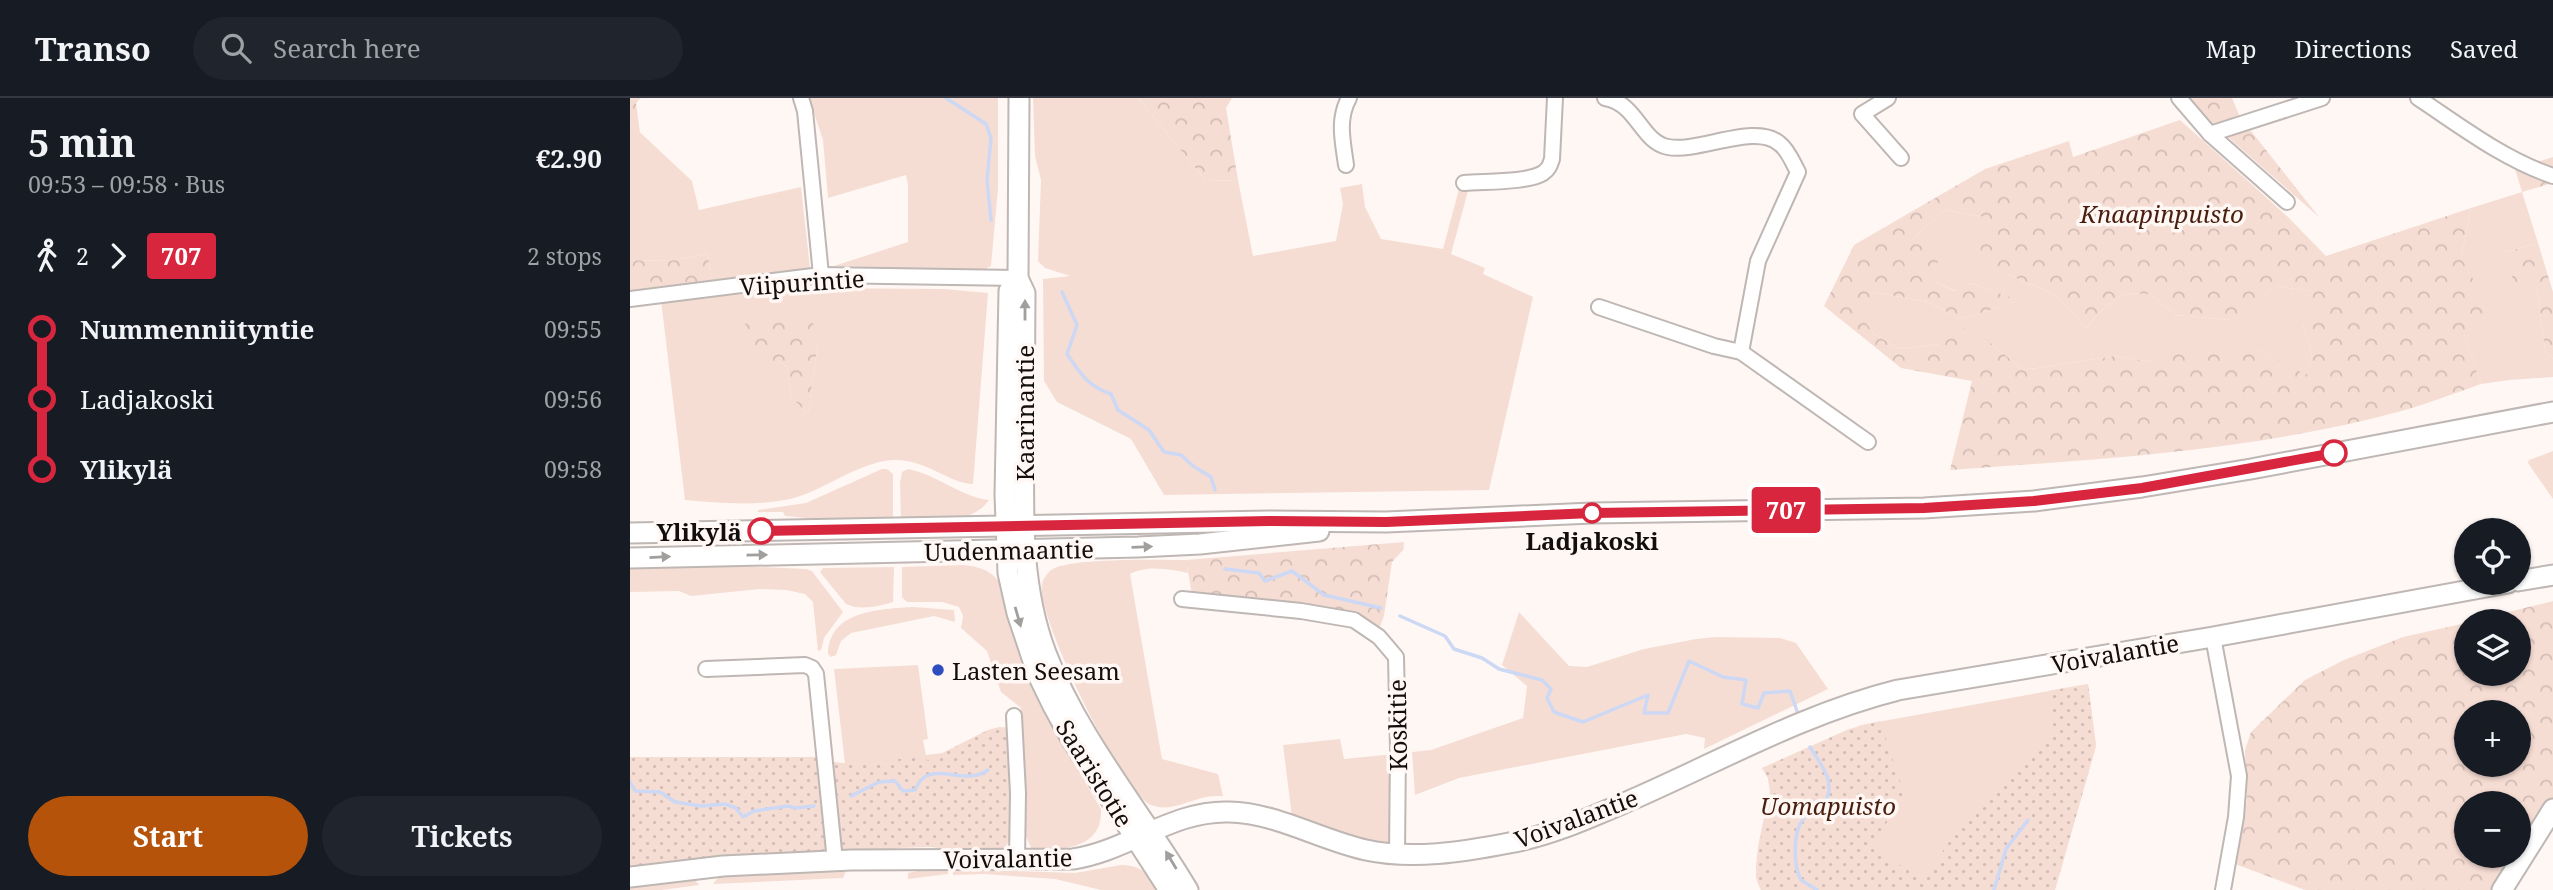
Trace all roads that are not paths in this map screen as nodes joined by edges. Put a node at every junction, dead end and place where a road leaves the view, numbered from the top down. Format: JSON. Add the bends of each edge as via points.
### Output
{"nodes":[{"id":1,"x":801,"y":98,"type":"edge"},
{"id":2,"x":1019,"y":98,"type":"edge"},
{"id":3,"x":1349,"y":98,"type":"edge"},
{"id":4,"x":1555,"y":98,"type":"edge"},
{"id":5,"x":1605,"y":98,"type":"edge"},
{"id":6,"x":1888,"y":98,"type":"edge"},
{"id":7,"x":2179,"y":98,"type":"edge"},
{"id":8,"x":2322,"y":98,"type":"edge"},
{"id":9,"x":2418,"y":98,"type":"edge"},
{"id":10,"x":2210,"y":134,"type":"junction"},
{"id":11,"x":1901,"y":158,"type":"dead end"},
{"id":12,"x":1346,"y":165,"type":"dead end"},
{"id":13,"x":2553,"y":176,"type":"edge"},
{"id":14,"x":1464,"y":183,"type":"dead end"},
{"id":15,"x":2287,"y":202,"type":"dead end"},
{"id":16,"x":821,"y":275,"type":"junction"},
{"id":17,"x":1018,"y":278,"type":"junction"},
{"id":18,"x":630,"y":299,"type":"edge"},
{"id":19,"x":1599,"y":307,"type":"dead end"},
{"id":20,"x":1741,"y":352,"type":"junction"},
{"id":21,"x":2553,"y":412,"type":"edge"},
{"id":22,"x":1868,"y":442,"type":"dead end"},
{"id":23,"x":1386,"y":522,"type":"junction"},
{"id":24,"x":1015,"y":527,"type":"junction"},
{"id":25,"x":630,"y":533,"type":"edge"},
{"id":26,"x":1016,"y":550,"type":"junction"},
{"id":27,"x":630,"y":558,"type":"edge"},
{"id":28,"x":2553,"y":575,"type":"edge"},
{"id":29,"x":2531,"y":579,"type":"edge"},
{"id":30,"x":2454,"y":593,"type":"edge"},
{"id":31,"x":1182,"y":599,"type":"dead end"},
{"id":32,"x":2213,"y":637,"type":"junction"},
{"id":33,"x":706,"y":669,"type":"dead end"},
{"id":34,"x":1014,"y":716,"type":"dead end"},
{"id":35,"x":2553,"y":809,"type":"edge"},
{"id":36,"x":1144,"y":834,"type":"junction"},
{"id":37,"x":1397,"y":855,"type":"junction"},
{"id":38,"x":1017,"y":860,"type":"junction"},
{"id":39,"x":835,"y":861,"type":"junction"},
{"id":40,"x":630,"y":877,"type":"edge"},
{"id":41,"x":1170,"y":890,"type":"edge"},
{"id":42,"x":1188,"y":890,"type":"edge"},
{"id":43,"x":2223,"y":890,"type":"edge"},
{"id":44,"x":2502,"y":890,"type":"edge"}],
"edges":[{"from":1,"to":16,"type":"street"},
{"from":2,"to":17,"type":"main road","name":"Kaarinantie"},
{"from":3,"to":12,"type":"street","via":[[1341,120]]},
{"from":4,"to":14,"type":"street","via":[[1549,169],[1530,178]]},
{"from":5,"to":20,"type":"street","via":[[1622,104],[1666,147],[1763,136],[1780,144],[1798,172],[1758,261]]},
{"from":6,"to":11,"type":"street","via":[[1862,114]]},
{"from":7,"to":10,"type":"street"},
{"from":8,"to":10,"type":"street"},
{"from":9,"to":13,"type":"street","via":[[2496,151]]},
{"from":10,"to":15,"type":"street"},
{"from":16,"to":17,"type":"street","name":"Viipurintie"},
{"from":16,"to":18,"type":"street","name":"Viipurintie"},
{"from":17,"to":24,"type":"main road","name":"Kaarinantie","via":[[1009,291],[1005,483]]},
{"from":19,"to":20,"type":"street"},
{"from":20,"to":22,"type":"street"},
{"from":21,"to":23,"type":"main road","name":"Uudenmaantie","via":[[2142,488],[2034,501]]},
{"from":23,"to":24,"type":"main road","name":"Uudenmaantie"},
{"from":26,"to":23,"type":"main road","name":"Uudenmaantie","one_way":true,"via":[[1200,544]]},
{"from":24,"to":25,"type":"main road","name":"Uudenmaantie"},
{"from":24,"to":26,"type":"main road","name":"Saaristotie"},
{"from":27,"to":26,"type":"main road","name":"Uudenmaantie","one_way":true},
{"from":26,"to":36,"type":"main road","name":"Saaristotie","via":[[1008,573],[1037,673],[1070,737]]},
{"from":28,"to":29,"type":"main road"},
{"from":30,"to":32,"type":"main road","name":"Voivalantie"},
{"from":31,"to":37,"type":"street","name":"Koskitie","via":[[1354,620],[1379,637],[1396,657]]},
{"from":32,"to":37,"type":"main road","name":"Voivalantie","via":[[1878,695],[1790,726],[1546,835],[1472,849]]},
{"from":32,"to":43,"type":"street","via":[[2239,776]]},
{"from":33,"to":39,"type":"street","via":[[812,668]]},
{"from":34,"to":38,"type":"street"},
{"from":35,"to":44,"type":"main road"},
{"from":36,"to":37,"type":"main road","name":"Voivalantie","via":[[1200,815],[1237,812]]},
{"from":36,"to":38,"type":"main road","name":"Voivalantie","via":[[1091,856]]},
{"from":36,"to":41,"type":"main road","name":"Saaristotie"},
{"from":42,"to":36,"type":"main road","name":"Saaristotie","one_way":true},
{"from":38,"to":39,"type":"main road","name":"Voivalantie"},
{"from":39,"to":40,"type":"main road","name":"Voivalantie","via":[[723,866]]}]}
